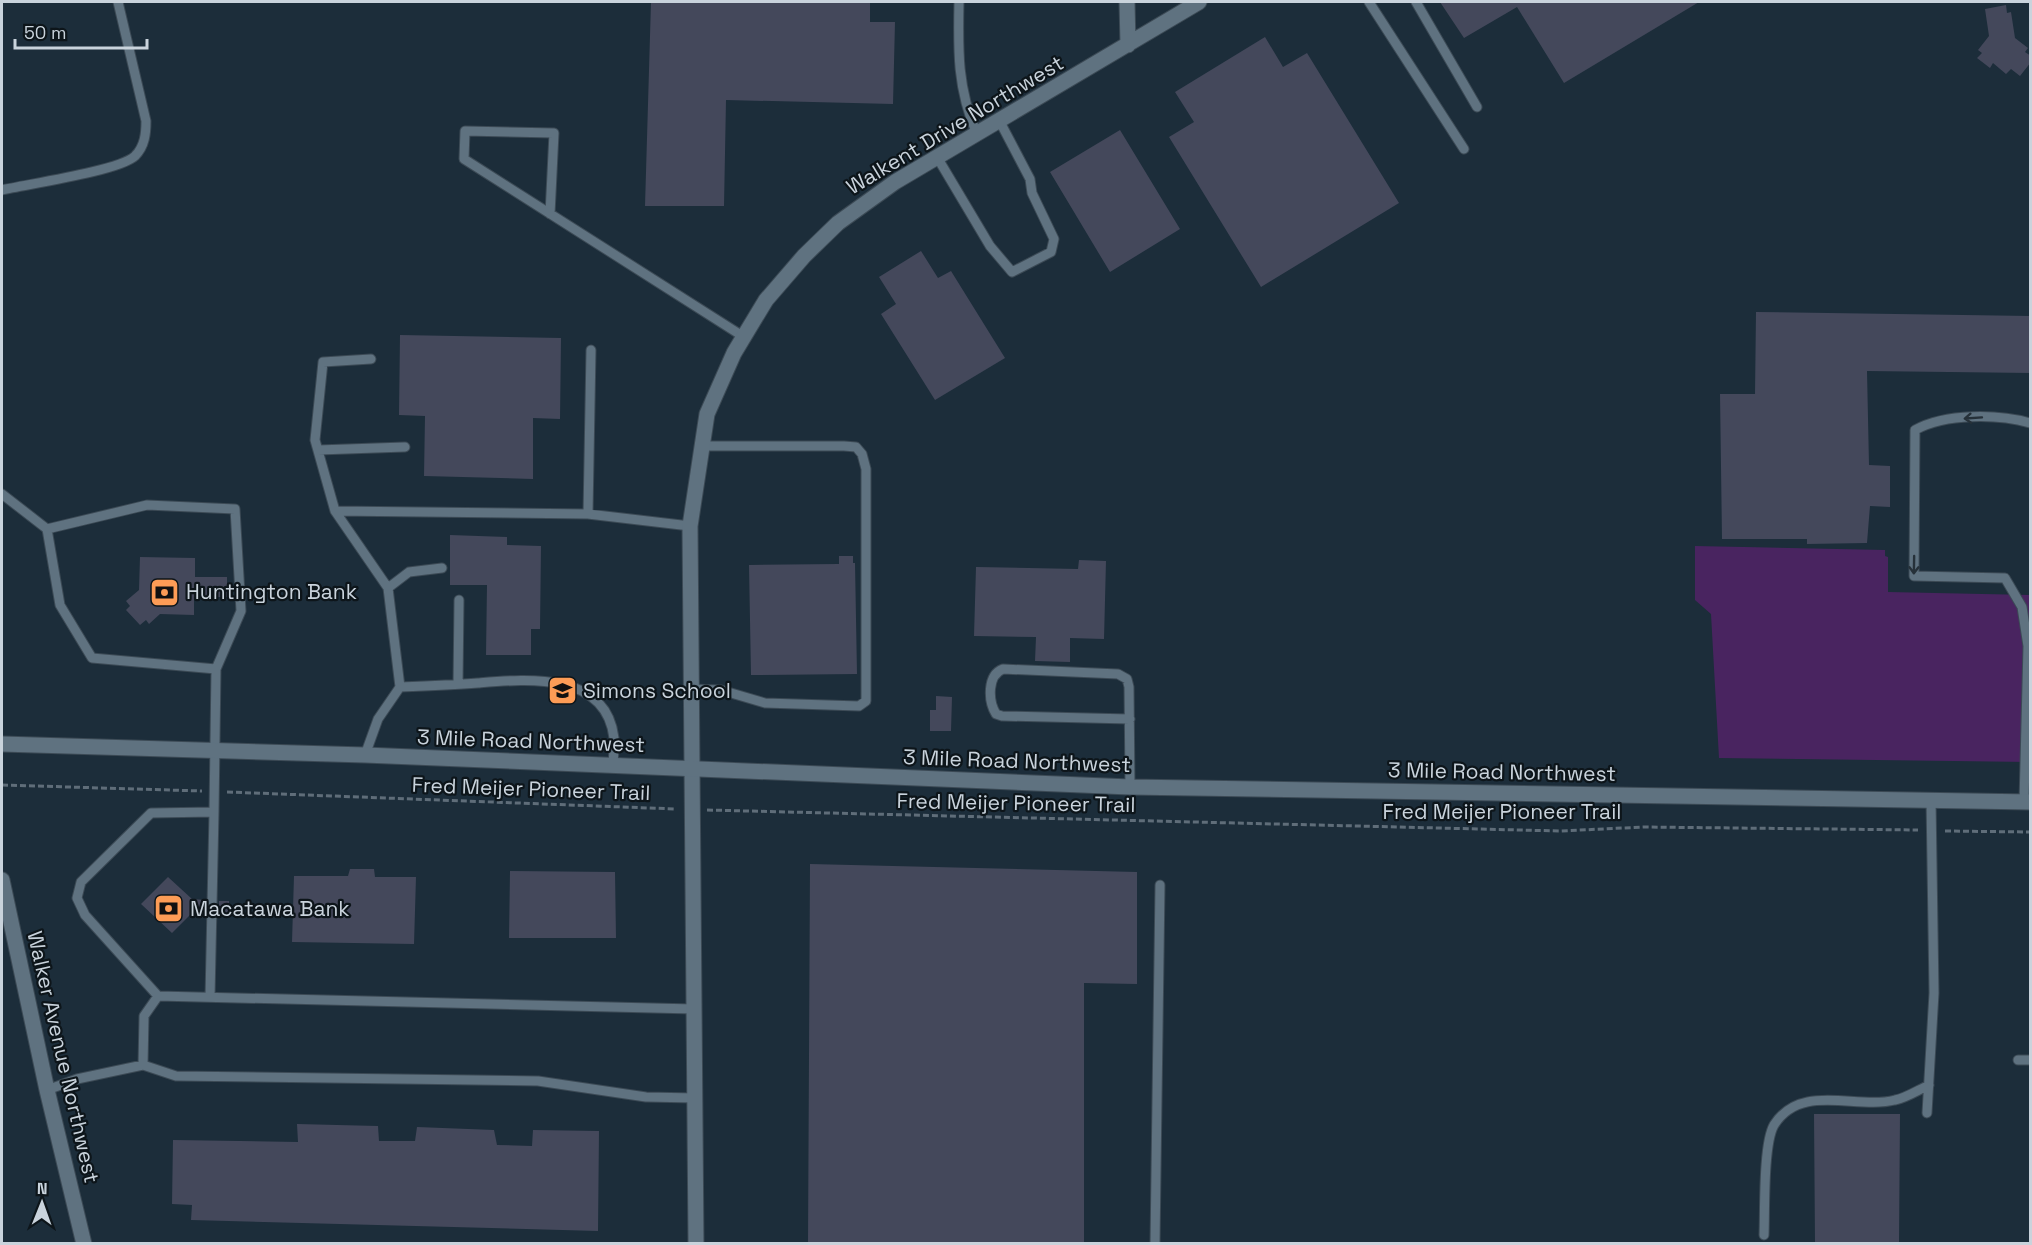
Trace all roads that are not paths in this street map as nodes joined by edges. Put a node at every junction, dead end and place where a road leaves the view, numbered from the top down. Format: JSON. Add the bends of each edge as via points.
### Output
{"nodes":[{"id":1,"x":118,"y":2,"type":"edge"},
{"id":2,"x":959,"y":2,"type":"edge"},
{"id":3,"x":1127,"y":2,"type":"edge"},
{"id":4,"x":1199,"y":2,"type":"edge"},
{"id":5,"x":1370,"y":2,"type":"edge"},
{"id":6,"x":1416,"y":2,"type":"edge"},
{"id":7,"x":1128,"y":45,"type":"junction"},
{"id":8,"x":1478,"y":107,"type":"dead end"},
{"id":9,"x":999,"y":120,"type":"junction"},
{"id":10,"x":977,"y":134,"type":"junction"},
{"id":11,"x":1464,"y":149,"type":"dead end"},
{"id":12,"x":937,"y":157,"type":"junction"},
{"id":13,"x":2,"y":190,"type":"edge"},
{"id":14,"x":550,"y":214,"type":"junction"},
{"id":15,"x":744,"y":336,"type":"junction"},
{"id":16,"x":591,"y":350,"type":"dead end"},
{"id":17,"x":371,"y":359,"type":"dead end"},
{"id":18,"x":2031,"y":423,"type":"edge"},
{"id":19,"x":701,"y":446,"type":"junction"},
{"id":20,"x":405,"y":447,"type":"dead end"},
{"id":21,"x":318,"y":450,"type":"junction"},
{"id":22,"x":2,"y":494,"type":"edge"},
{"id":23,"x":335,"y":511,"type":"junction"},
{"id":24,"x":588,"y":514,"type":"junction"},
{"id":25,"x":690,"y":526,"type":"junction"},
{"id":26,"x":47,"y":529,"type":"junction"},
{"id":27,"x":442,"y":568,"type":"dead end"},
{"id":28,"x":388,"y":588,"type":"junction"},
{"id":29,"x":459,"y":600,"type":"dead end"},
{"id":30,"x":216,"y":669,"type":"junction"},
{"id":31,"x":458,"y":684,"type":"junction"},
{"id":32,"x":400,"y":687,"type":"junction"},
{"id":33,"x":690,"y":689,"type":"junction"},
{"id":34,"x":1130,"y":719,"type":"junction"},
{"id":35,"x":2,"y":744,"type":"edge"},
{"id":36,"x":214,"y":750,"type":"junction"},
{"id":37,"x":365,"y":755,"type":"junction"},
{"id":38,"x":613,"y":766,"type":"junction"},
{"id":39,"x":690,"y":768,"type":"junction"},
{"id":40,"x":1130,"y":787,"type":"junction"},
{"id":41,"x":1931,"y":800,"type":"junction"},
{"id":42,"x":2027,"y":802,"type":"edge"},
{"id":43,"x":214,"y":812,"type":"junction"},
{"id":44,"x":2,"y":880,"type":"edge"},
{"id":45,"x":1160,"y":885,"type":"dead end"},
{"id":46,"x":158,"y":996,"type":"junction"},
{"id":47,"x":210,"y":997,"type":"junction"},
{"id":48,"x":693,"y":1009,"type":"junction"},
{"id":49,"x":2018,"y":1060,"type":"dead end"},
{"id":50,"x":2031,"y":1060,"type":"edge"},
{"id":51,"x":143,"y":1065,"type":"junction"},
{"id":52,"x":1929,"y":1085,"type":"junction"},
{"id":53,"x":47,"y":1090,"type":"junction"},
{"id":54,"x":694,"y":1098,"type":"junction"},
{"id":55,"x":1927,"y":1113,"type":"dead end"},
{"id":56,"x":1764,"y":1235,"type":"dead end"},
{"id":57,"x":84,"y":1244,"type":"edge"},
{"id":58,"x":696,"y":1244,"type":"edge"},
{"id":59,"x":1155,"y":1244,"type":"edge"}],
"edges":[{"from":1,"to":13,"type":"lane","via":[[146,121],[138,152],[119,165]]},
{"from":2,"to":10,"type":"lane","via":[[958,55],[965,108]]},
{"from":3,"to":7,"type":"main road"},
{"from":4,"to":7,"type":"main road","name":"Walkent Drive Northwest"},
{"from":5,"to":11,"type":"lane"},
{"from":6,"to":8,"type":"lane"},
{"from":7,"to":9,"type":"main road","name":"Walkent Drive Northwest"},
{"from":9,"to":10,"type":"main road","name":"Walkent Drive Northwest"},
{"from":9,"to":12,"type":"lane","via":[[1030,179],[1032,193],[1054,239],[1051,252],[1035,262],[1012,272],[990,246]]},
{"from":10,"to":12,"type":"main road","name":"Walkent Drive Northwest"},
{"from":12,"to":15,"type":"main road","name":"Walkent Drive Northwest","via":[[838,223],[766,300]]},
{"from":14,"to":14,"type":"lane","via":[[464,159],[465,131],[554,133]]},
{"from":14,"to":15,"type":"lane"},
{"from":15,"to":19,"type":"main road","name":"Walkent Drive Northwest","via":[[707,414]]},
{"from":16,"to":24,"type":"lane"},
{"from":17,"to":21,"type":"lane","via":[[323,362],[315,440]]},
{"from":18,"to":42,"type":"lane","one_way":true,"via":[[1983,418],[1930,422],[1916,430],[1914,576],[2005,578],[2022,607],[2028,646]]},
{"from":19,"to":25,"type":"main road","name":"Walkent Drive Northwest"},
{"from":19,"to":33,"type":"lane","via":[[844,446],[856,447],[862,454],[866,469],[866,701],[859,705],[765,703],[721,690]]},
{"from":20,"to":21,"type":"lane"},
{"from":21,"to":23,"type":"lane"},
{"from":22,"to":26,"type":"lane"},
{"from":23,"to":24,"type":"lane"},
{"from":23,"to":28,"type":"lane"},
{"from":24,"to":25,"type":"lane"},
{"from":25,"to":33,"type":"main road","name":"Walkent Drive Northwest"},
{"from":26,"to":30,"type":"lane","via":[[60,604],[92,658]]},
{"from":26,"to":30,"type":"lane","via":[[147,506],[235,509],[241,611]]},
{"from":27,"to":28,"type":"lane","via":[[410,572]]},
{"from":28,"to":32,"type":"lane"},
{"from":29,"to":31,"type":"lane"},
{"from":30,"to":36,"type":"lane"},
{"from":31,"to":32,"type":"lane"},
{"from":31,"to":38,"type":"lane","via":[[536,680],[563,683],[588,693],[611,728]]},
{"from":32,"to":37,"type":"lane","via":[[378,719]]},
{"from":33,"to":39,"type":"main road","name":"Walkent Drive Northwest"},
{"from":34,"to":34,"type":"lane","via":[[1129,687],[1118,674],[1003,669],[991,679],[993,709],[1002,716]]},
{"from":34,"to":40,"type":"lane"},
{"from":35,"to":36,"type":"main road","name":"3 Mile Road Northwest"},
{"from":36,"to":37,"type":"main road","name":"3 Mile Road Northwest"},
{"from":36,"to":43,"type":"lane"},
{"from":37,"to":38,"type":"main road","name":"3 Mile Road Northwest"},
{"from":38,"to":39,"type":"main road","name":"3 Mile Road Northwest"},
{"from":39,"to":40,"type":"main road","name":"3 Mile Road Northwest"},
{"from":39,"to":48,"type":"main road","name":"Walkent Drive Northwest"},
{"from":40,"to":41,"type":"main road","name":"3 Mile Road Northwest"},
{"from":41,"to":42,"type":"main road","name":"3 Mile Road Northwest"},
{"from":41,"to":52,"type":"lane","via":[[1934,993]]},
{"from":43,"to":46,"type":"lane","via":[[152,813],[81,882],[77,898],[85,915]]},
{"from":43,"to":47,"type":"lane"},
{"from":44,"to":53,"type":"main road","name":"Walker Avenue Northwest"},
{"from":45,"to":59,"type":"lane"},
{"from":46,"to":47,"type":"lane"},
{"from":46,"to":51,"type":"lane","via":[[144,1016]]},
{"from":47,"to":48,"type":"lane"},
{"from":48,"to":54,"type":"main road","name":"Walkent Drive Northwest"},
{"from":49,"to":50,"type":"lane"},
{"from":51,"to":53,"type":"lane","via":[[77,1079]]},
{"from":51,"to":54,"type":"lane","via":[[176,1076],[538,1081],[646,1097]]},
{"from":52,"to":55,"type":"lane"},
{"from":52,"to":56,"type":"lane","via":[[1894,1101],[1816,1100],[1791,1107],[1773,1126],[1766,1170]]},
{"from":53,"to":57,"type":"main road","name":"Walker Avenue Northwest"},
{"from":54,"to":58,"type":"main road","name":"Walkent Drive Northwest"}]}
